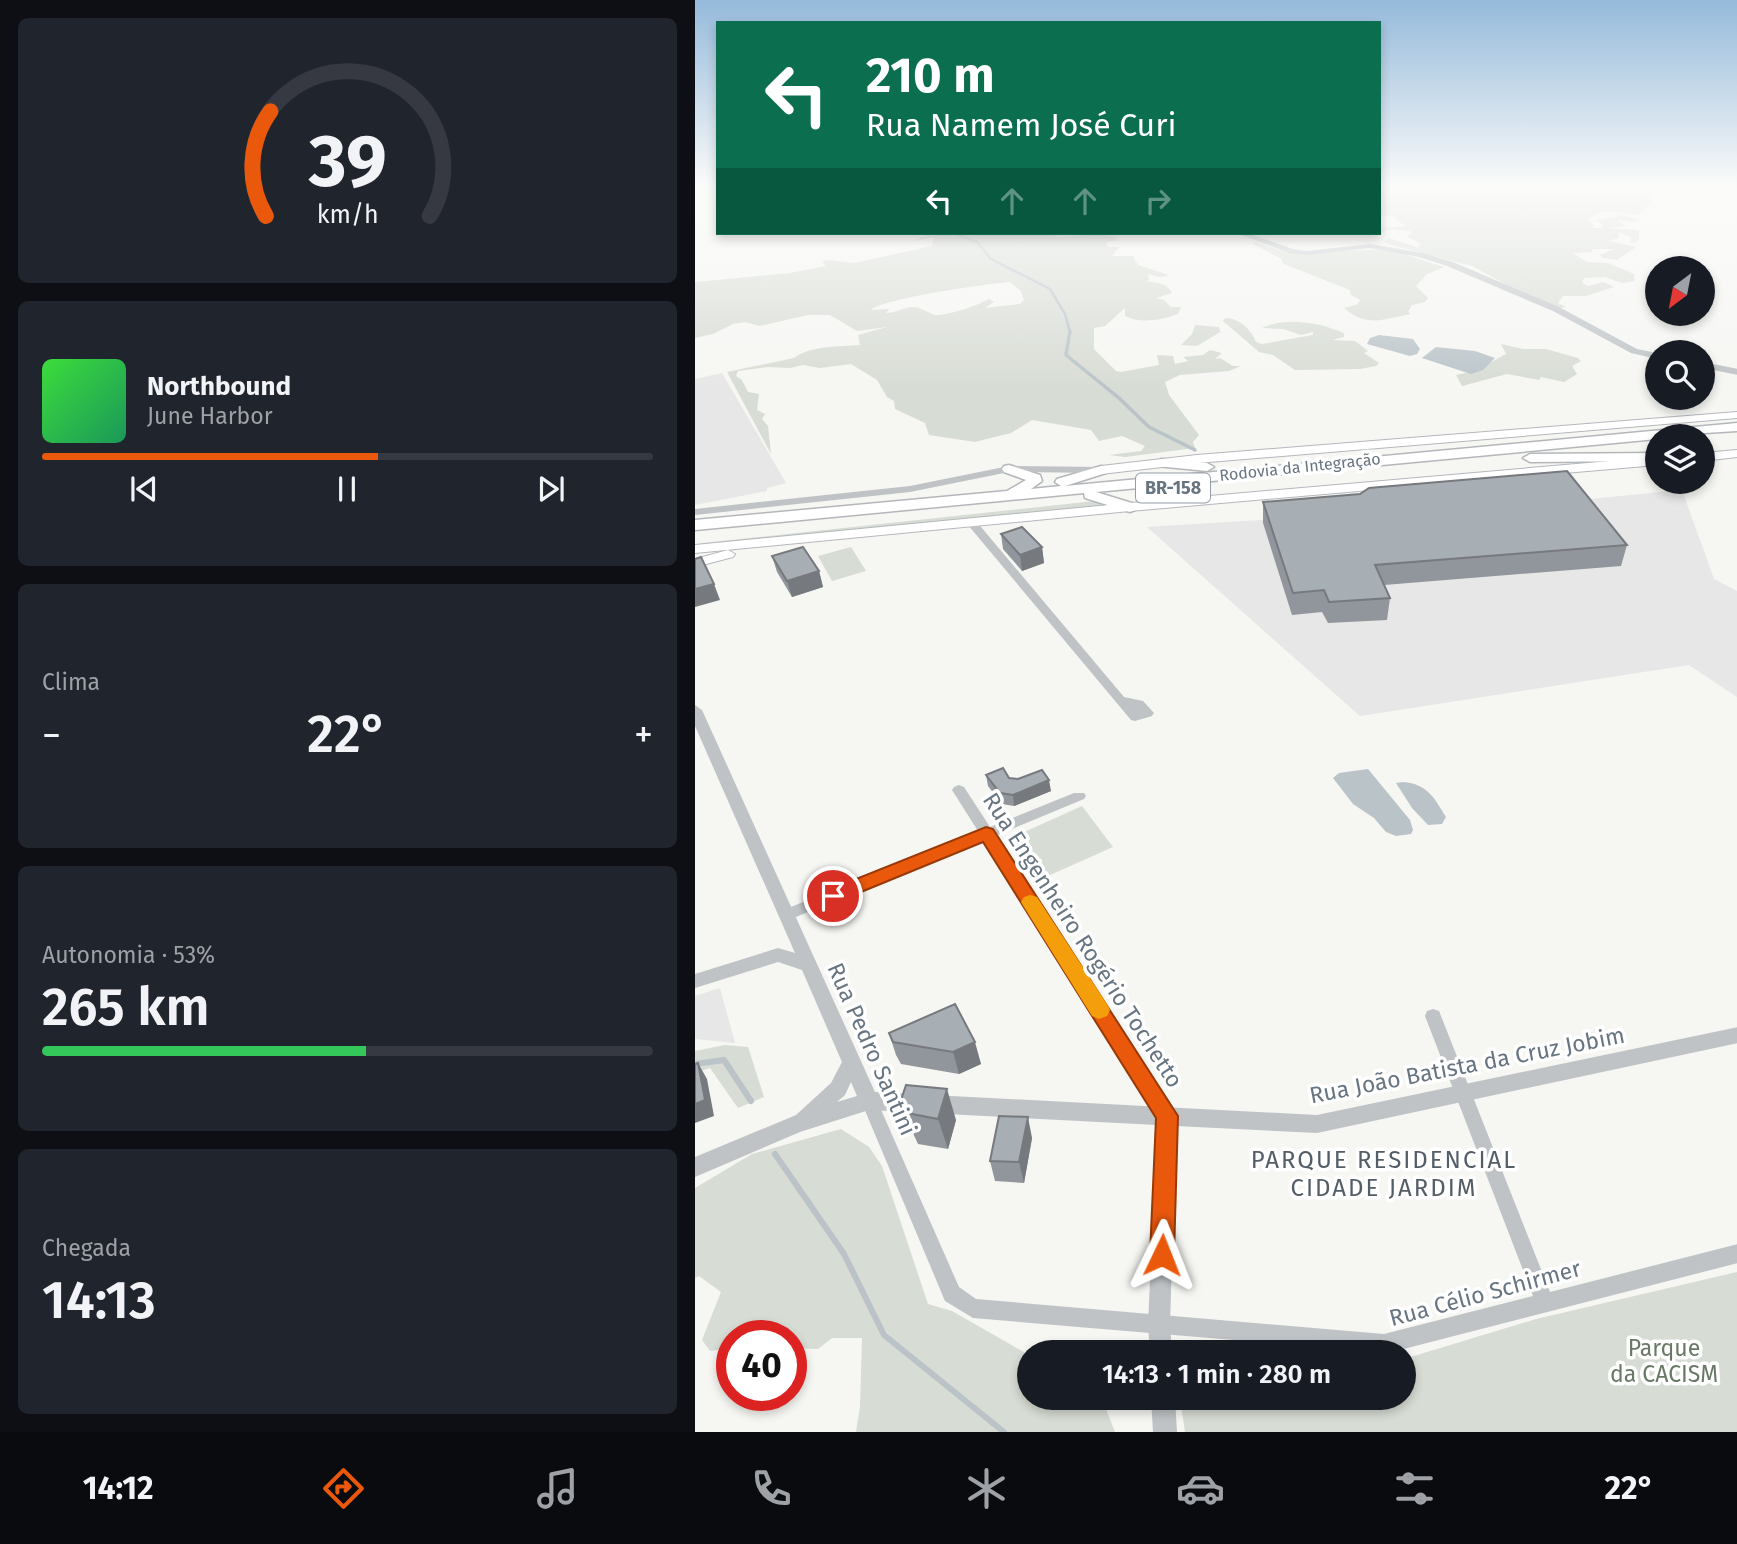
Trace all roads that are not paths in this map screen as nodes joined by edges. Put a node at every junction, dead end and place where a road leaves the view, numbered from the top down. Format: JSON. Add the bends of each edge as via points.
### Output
{"nodes":[{"id":1,"x":1425,"y":256,"type":"edge"},
{"id":2,"x":1645,"y":353,"type":"edge"},
{"id":3,"x":1715,"y":367,"type":"edge"},
{"id":4,"x":1737,"y":372,"type":"edge"},
{"id":5,"x":1737,"y":415,"type":"edge"},
{"id":6,"x":1618,"y":426,"type":"junction"},
{"id":7,"x":1737,"y":426,"type":"edge"},
{"id":8,"x":1737,"y":436,"type":"edge"},
{"id":9,"x":1715,"y":438,"type":"edge"},
{"id":10,"x":1645,"y":446,"type":"edge"},
{"id":11,"x":1474,"y":450,"type":"junction"},
{"id":12,"x":1737,"y":453,"type":"edge"},
{"id":13,"x":1715,"y":456,"type":"edge"},
{"id":14,"x":1645,"y":460,"type":"edge"},
{"id":15,"x":1161,"y":463,"type":"junction"},
{"id":16,"x":1507,"y":466,"type":"junction"},
{"id":17,"x":1009,"y":469,"type":"junction"},
{"id":18,"x":1101,"y":470,"type":"junction"},
{"id":19,"x":1257,"y":471,"type":"junction"},
{"id":20,"x":1025,"y":493,"type":"junction"},
{"id":21,"x":1007,"y":495,"type":"junction"},
{"id":22,"x":1090,"y":495,"type":"junction"},
{"id":23,"x":1130,"y":507,"type":"junction"},
{"id":24,"x":695,"y":512,"type":"edge"},
{"id":25,"x":972,"y":523,"type":"junction"},
{"id":26,"x":695,"y":525,"type":"edge"},
{"id":27,"x":721,"y":532,"type":"junction"},
{"id":28,"x":695,"y":535,"type":"edge"},
{"id":29,"x":695,"y":540,"type":"edge"},
{"id":30,"x":778,"y":542,"type":"junction"},
{"id":31,"x":695,"y":549,"type":"edge"},
{"id":32,"x":695,"y":562,"type":"edge"},
{"id":33,"x":1078,"y":651,"type":"joint"},
{"id":34,"x":1120,"y":699,"type":"dead end"},
{"id":35,"x":695,"y":710,"type":"edge"},
{"id":36,"x":959,"y":790,"type":"dead end"},
{"id":37,"x":1079,"y":796,"type":"dead end"},
{"id":38,"x":986,"y":834,"type":"junction"},
{"id":39,"x":785,"y":915,"type":"junction"},
{"id":40,"x":794,"y":934,"type":"junction"},
{"id":41,"x":778,"y":955,"type":"junction"},
{"id":42,"x":807,"y":964,"type":"junction"},
{"id":43,"x":695,"y":981,"type":"edge"},
{"id":44,"x":1432,"y":1016,"type":"dead end"},
{"id":45,"x":1737,"y":1035,"type":"edge"},
{"id":46,"x":851,"y":1064,"type":"junction"},
{"id":47,"x":1463,"y":1093,"type":"junction"},
{"id":48,"x":869,"y":1101,"type":"junction"},
{"id":49,"x":1167,"y":1116,"type":"junction"},
{"id":50,"x":797,"y":1124,"type":"junction"},
{"id":51,"x":695,"y":1167,"type":"edge"},
{"id":52,"x":1737,"y":1253,"type":"edge"},
{"id":53,"x":952,"y":1294,"type":"joint"},
{"id":54,"x":1545,"y":1303,"type":"junction"},
{"id":55,"x":1159,"y":1325,"type":"junction"},
{"id":56,"x":1160,"y":1340,"type":"edge"},
{"id":57,"x":1164,"y":1410,"type":"edge"},
{"id":58,"x":1165,"y":1432,"type":"edge"}],
"edges":[{"from":1,"to":2,"type":"street","via":[[1556,309]]},
{"from":3,"to":4,"type":"street"},
{"from":5,"to":6,"type":"main road","number":"BR-158"},
{"from":6,"to":11,"type":"highway","number":"BR-158"},
{"from":6,"to":15,"type":"main road","number":"BR-158"},
{"from":7,"to":11,"type":"highway","name":"Rodovia da Integração","number":"BR-158"},
{"from":8,"to":9,"type":"highway"},
{"from":10,"to":16,"type":"highway","name":"Rodovia da Integração","number":"BR-158"},
{"from":11,"to":19,"type":"highway","name":"Rodovia da Integração","number":"BR-158"},
{"from":12,"to":13,"type":"main road"},
{"from":14,"to":16,"type":"highway","number":"BR-158"},
{"from":15,"to":18,"type":"main road","number":"BR-158"},
{"from":15,"to":19,"type":"highway","number":"BR-158"},
{"from":16,"to":22,"type":"highway","name":"Rodovia da Integração","number":"BR-158"},
{"from":16,"to":23,"type":"main road","number":"BR-158"},
{"from":17,"to":18,"type":"street","number":"BR-158"},
{"from":17,"to":21,"type":"highway","number":"BR-158","via":[[1033,475],[1035,481]]},
{"from":17,"to":24,"type":"street","number":"BR-158","via":[[910,489]]},
{"from":18,"to":20,"type":"highway","number":"BR-158"},
{"from":19,"to":20,"type":"highway","name":"Rodovia da Integração","number":"BR-158"},
{"from":20,"to":21,"type":"highway","name":"Rodovia da Integração","number":"BR-158"},
{"from":21,"to":26,"type":"highway","name":"Rodovia da Integração","number":"BR-158"},
{"from":22,"to":23,"type":"highway","number":"BR-158"},
{"from":22,"to":27,"type":"highway","name":"Rodovia da Integração","number":"BR-158"},
{"from":23,"to":25,"type":"main road","number":"BR-158"},
{"from":25,"to":30,"type":"main road","number":"BR-158"},
{"from":25,"to":33,"type":"street"},
{"from":27,"to":28,"type":"highway","name":"Rodovia da Integração","number":"BR-158"},
{"from":27,"to":29,"type":"highway"},
{"from":30,"to":31,"type":"main road","number":"BR-158"},
{"from":30,"to":32,"type":"main road","number":"BR-158"},
{"from":33,"to":34,"type":"street"},
{"from":35,"to":39,"type":"street","name":"Rua Pedro Santini"},
{"from":36,"to":38,"type":"street","name":"Rua Engenheiro Rogério Tochetto"},
{"from":37,"to":38,"type":"street"},
{"from":38,"to":39,"type":"street"},
{"from":38,"to":49,"type":"street","name":"Rua Engenheiro Rogério Tochetto"},
{"from":39,"to":40,"type":"street","name":"Rua Pedro Santini"},
{"from":40,"to":41,"type":"street"},
{"from":40,"to":42,"type":"street","name":"Rua Pedro Santini"},
{"from":41,"to":42,"type":"street"},
{"from":41,"to":43,"type":"street"},
{"from":42,"to":46,"type":"street","name":"Rua Pedro Santini"},
{"from":44,"to":47,"type":"street"},
{"from":45,"to":47,"type":"street","name":"Rua João Batista da Cruz Jobim"},
{"from":46,"to":48,"type":"street","name":"Rua Pedro Santini"},
{"from":46,"to":50,"type":"street","via":[[838,1089]]},
{"from":47,"to":49,"type":"street","name":"Rua João Batista da Cruz Jobim","via":[[1317,1124]]},
{"from":47,"to":54,"type":"street"},
{"from":48,"to":49,"type":"street","name":"Rua João Batista da Cruz Jobim"},
{"from":48,"to":50,"type":"street"},
{"from":48,"to":53,"type":"street","name":"Rua Pedro Santini"},
{"from":49,"to":55,"type":"street","name":"Rua Engenheiro Rogério Tochetto"},
{"from":50,"to":51,"type":"street"},
{"from":52,"to":54,"type":"street","name":"Rua Célio Schirmer"},
{"from":53,"to":55,"type":"street","name":"Rua Célio Schirmer","via":[[973,1308]]},
{"from":54,"to":55,"type":"street","name":"Rua Célio Schirmer","via":[[1384,1344]]},
{"from":55,"to":56,"type":"street","name":"Rua Engenheiro Rogério Tochetto"},
{"from":57,"to":58,"type":"street"}]}
